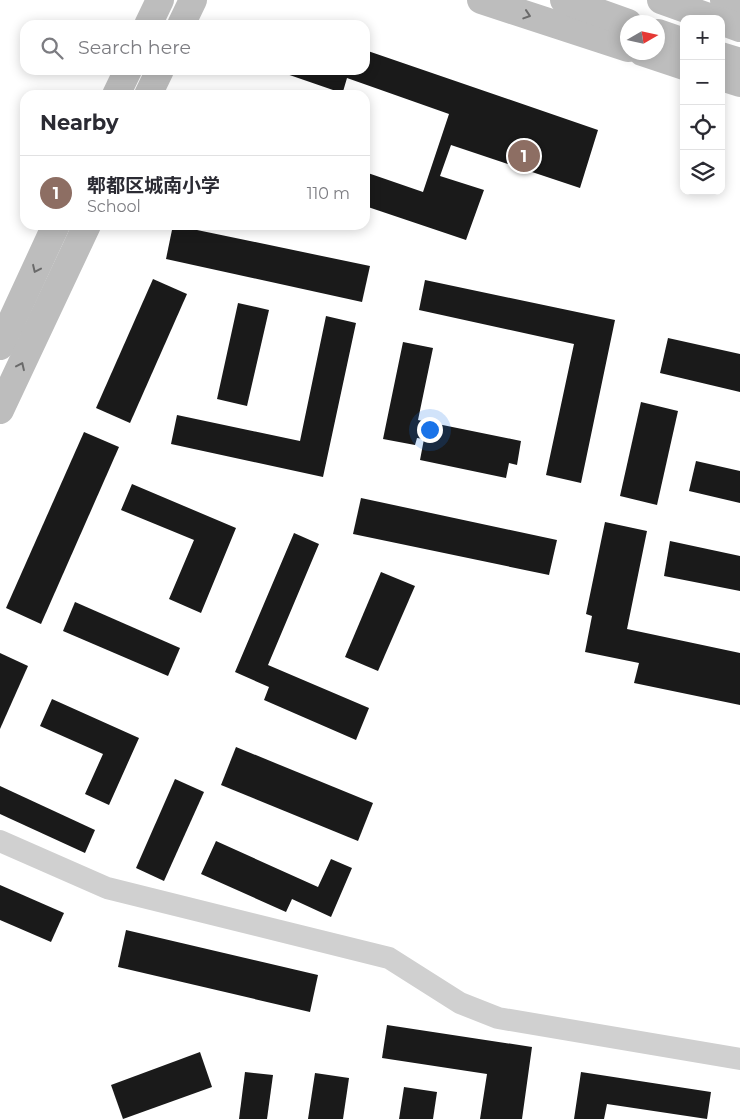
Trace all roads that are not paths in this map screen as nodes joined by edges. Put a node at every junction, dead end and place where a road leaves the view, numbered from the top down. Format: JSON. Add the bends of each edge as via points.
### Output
{"nodes":[{"id":1,"x":160,"y":0,"type":"edge"},
{"id":2,"x":193,"y":0,"type":"edge"},
{"id":3,"x":481,"y":0,"type":"edge"},
{"id":4,"x":564,"y":0,"type":"edge"},
{"id":5,"x":661,"y":0,"type":"edge"},
{"id":6,"x":724,"y":0,"type":"edge"},
{"id":7,"x":740,"y":7,"type":"edge"},
{"id":8,"x":703,"y":15,"type":"edge"},
{"id":9,"x":620,"y":19,"type":"edge"},
{"id":10,"x":150,"y":20,"type":"edge"},
{"id":11,"x":183,"y":20,"type":"edge"},
{"id":12,"x":725,"y":22,"type":"edge"},
{"id":13,"x":740,"y":28,"type":"edge"},
{"id":14,"x":665,"y":35,"type":"edge"},
{"id":15,"x":680,"y":41,"type":"edge"},
{"id":16,"x":620,"y":45,"type":"edge"},
{"id":17,"x":725,"y":57,"type":"edge"},
{"id":18,"x":665,"y":60,"type":"edge"},
{"id":19,"x":740,"y":62,"type":"edge"},
{"id":20,"x":680,"y":65,"type":"edge"},
{"id":21,"x":126,"y":75,"type":"edge"},
{"id":22,"x":158,"y":75,"type":"edge"},
{"id":23,"x":725,"y":78,"type":"edge"},
{"id":24,"x":740,"y":83,"type":"edge"},
{"id":25,"x":118,"y":90,"type":"edge"},
{"id":26,"x":150,"y":90,"type":"edge"},
{"id":27,"x":54,"y":230,"type":"edge"},
{"id":28,"x":85,"y":230,"type":"edge"},
{"id":29,"x":0,"y":346,"type":"edge"},
{"id":30,"x":0,"y":410,"type":"edge"},
{"id":31,"x":0,"y":841,"type":"edge"},
{"id":32,"x":740,"y":1058,"type":"edge"}],
"edges":[{"from":1,"to":10,"type":"street"},
{"from":2,"to":11,"type":"street"},
{"from":3,"to":16,"type":"street","one_way":true},
{"from":4,"to":9,"type":"street"},
{"from":5,"to":8,"type":"street"},
{"from":6,"to":7,"type":"street"},
{"from":12,"to":13,"type":"street"},
{"from":14,"to":15,"type":"street"},
{"from":17,"to":19,"type":"street"},
{"from":18,"to":20,"type":"street"},
{"from":21,"to":25,"type":"street"},
{"from":22,"to":26,"type":"street"},
{"from":23,"to":24,"type":"street"},
{"from":27,"to":29,"type":"street","one_way":true},
{"from":30,"to":28,"type":"street","one_way":true},
{"from":31,"to":32,"type":"street","via":[[107,888],[389,958],[460,1003],[498,1018]]}]}
